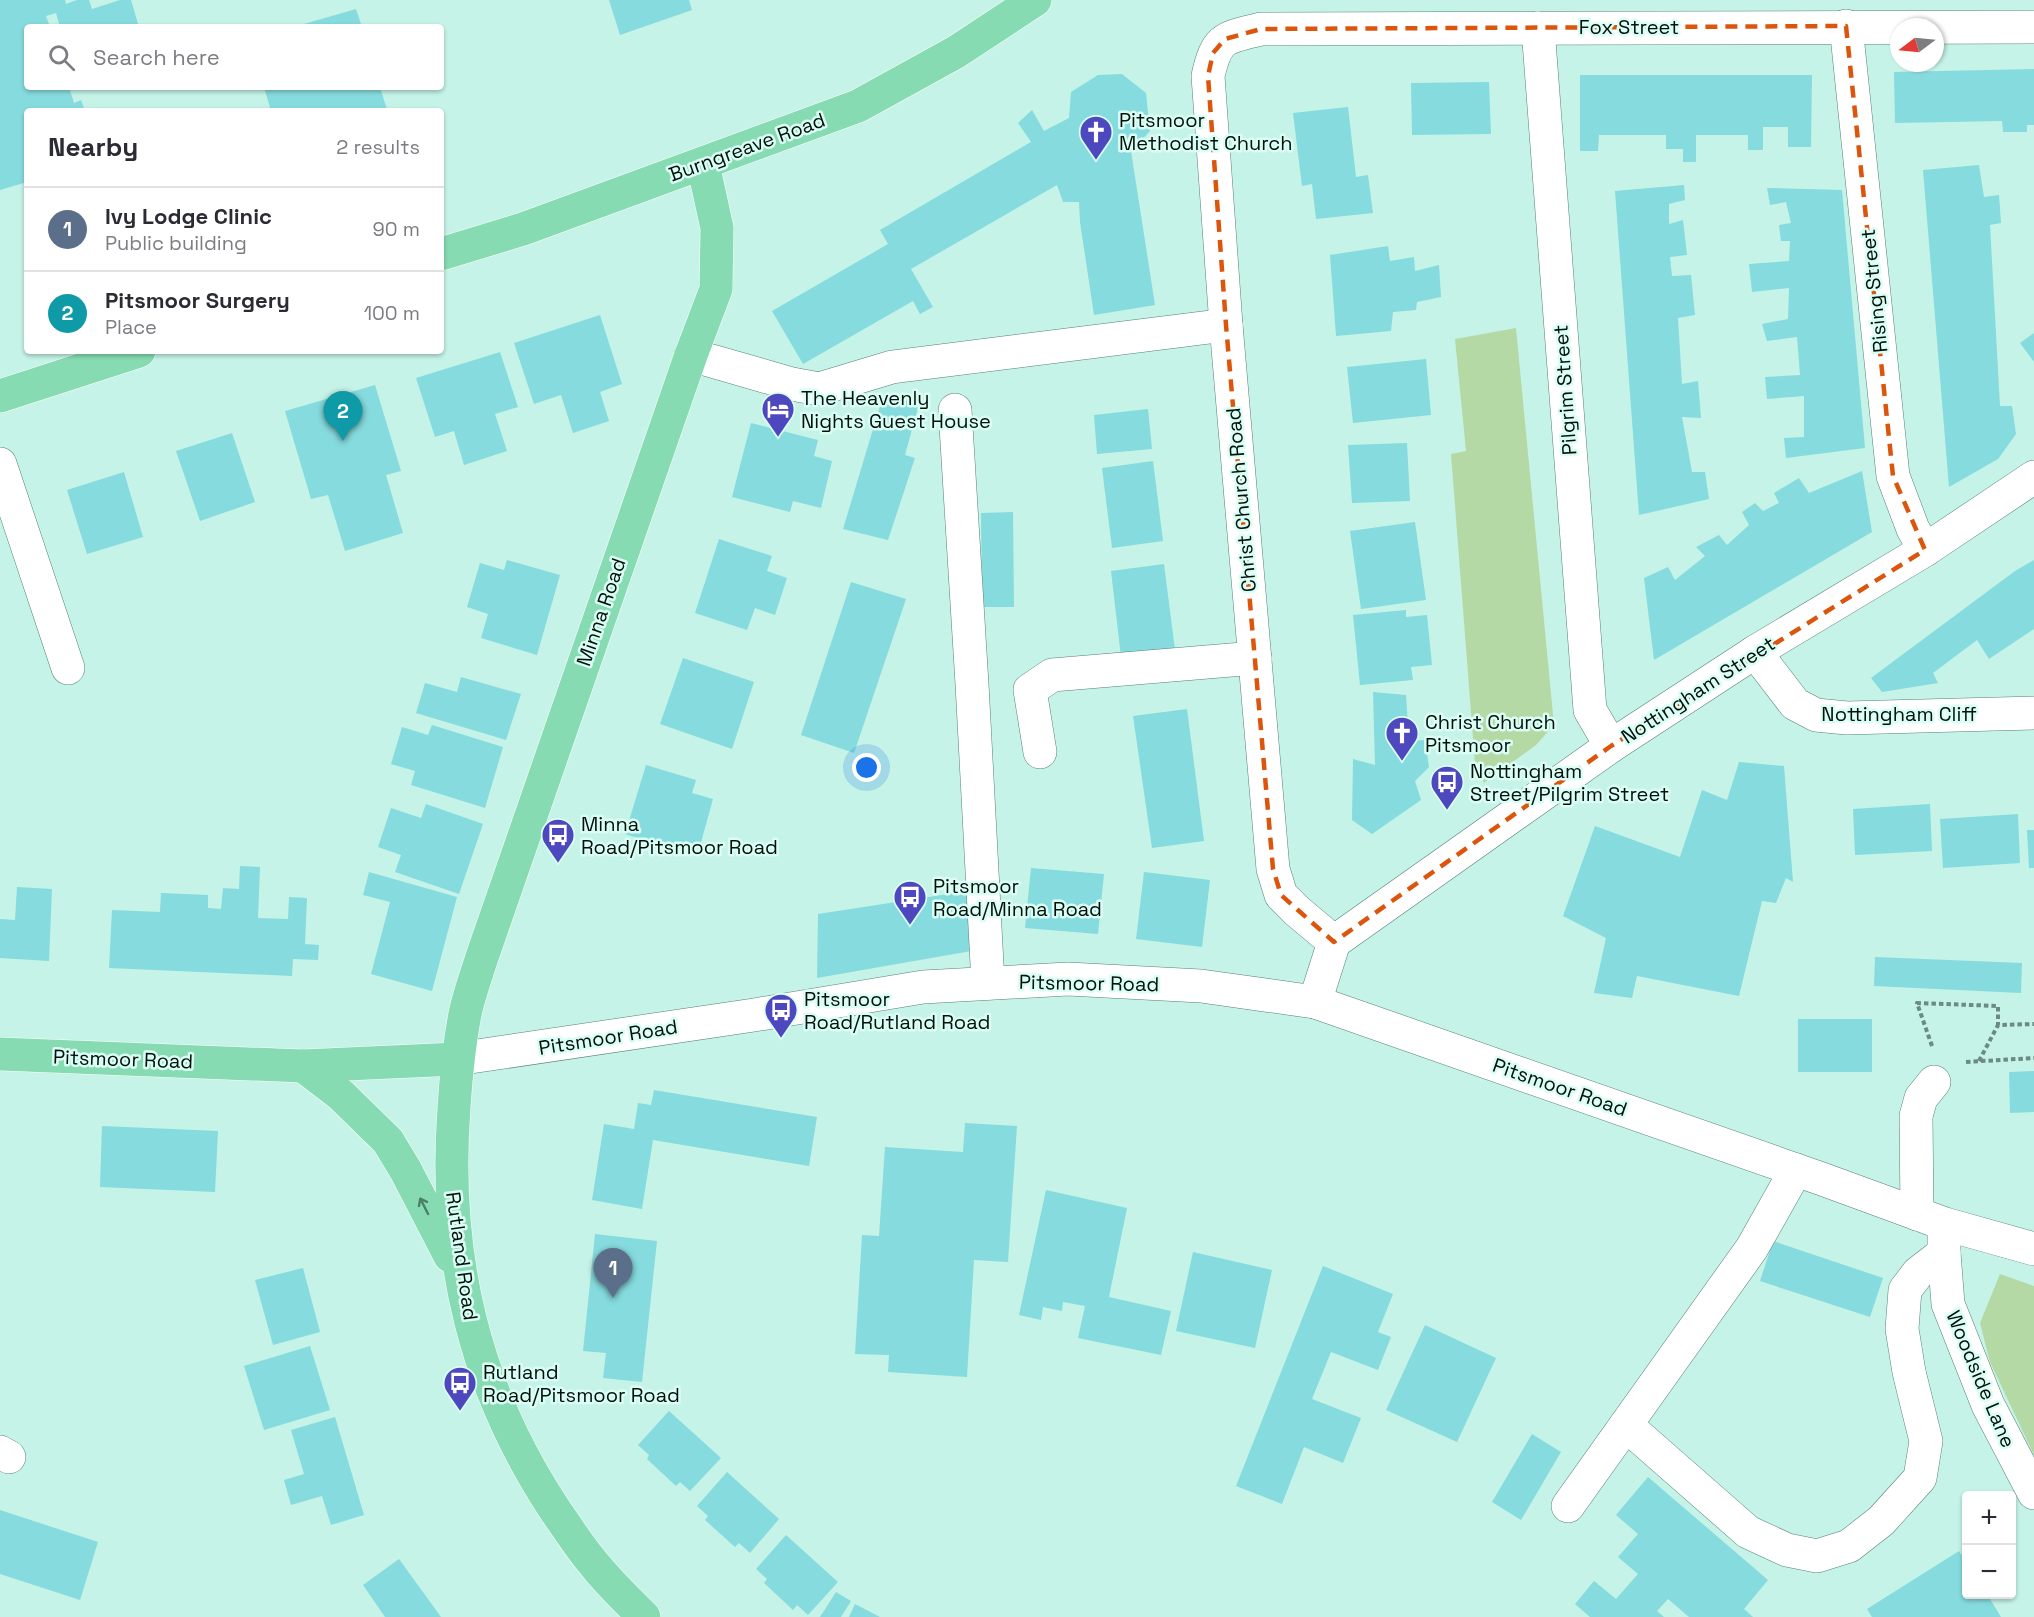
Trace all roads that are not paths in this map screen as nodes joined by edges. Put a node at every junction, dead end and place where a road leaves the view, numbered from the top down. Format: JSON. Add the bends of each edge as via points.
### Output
{"nodes":[{"id":1,"x":1035,"y":0,"type":"edge"},
{"id":2,"x":1846,"y":26,"type":"junction"},
{"id":3,"x":2034,"y":27,"type":"edge"},
{"id":4,"x":1538,"y":28,"type":"junction"},
{"id":5,"x":1225,"y":39,"type":"joint"},
{"id":6,"x":703,"y":164,"type":"junction"},
{"id":7,"x":444,"y":253,"type":"edge"},
{"id":8,"x":1226,"y":325,"type":"junction"},
{"id":9,"x":130,"y":354,"type":"edge"},
{"id":10,"x":691,"y":355,"type":"junction"},
{"id":11,"x":0,"y":396,"type":"edge"},
{"id":12,"x":955,"y":410,"type":"dead end"},
{"id":13,"x":0,"y":464,"type":"edge"},
{"id":14,"x":2034,"y":477,"type":"edge"},
{"id":15,"x":1925,"y":550,"type":"junction"},
{"id":16,"x":1755,"y":652,"type":"junction"},
{"id":17,"x":1255,"y":658,"type":"junction"},
{"id":18,"x":68,"y":668,"type":"dead end"},
{"id":19,"x":2034,"y":713,"type":"edge"},
{"id":20,"x":1611,"y":746,"type":"junction"},
{"id":21,"x":1040,"y":752,"type":"dead end"},
{"id":22,"x":1334,"y":942,"type":"junction"},
{"id":23,"x":988,"y":983,"type":"junction"},
{"id":24,"x":1314,"y":1002,"type":"junction"},
{"id":25,"x":0,"y":1054,"type":"edge"},
{"id":26,"x":458,"y":1059,"type":"junction"},
{"id":27,"x":303,"y":1066,"type":"junction"},
{"id":28,"x":1936,"y":1073,"type":"road end"},
{"id":29,"x":1796,"y":1170,"type":"junction"},
{"id":30,"x":1935,"y":1231,"type":"junction"},
{"id":31,"x":2034,"y":1249,"type":"edge"},
{"id":32,"x":460,"y":1276,"type":"junction"},
{"id":33,"x":1626,"y":1425,"type":"junction"},
{"id":34,"x":2034,"y":1493,"type":"edge"},
{"id":35,"x":1568,"y":1506,"type":"dead end"},
{"id":36,"x":644,"y":1617,"type":"edge"}],
"edges":[{"from":1,"to":6,"type":"main road","name":"Burngreave Road","via":[[956,52],[858,106]]},
{"from":2,"to":3,"type":"street","name":"Fox Street"},
{"from":2,"to":4,"type":"street","name":"Fox Street"},
{"from":2,"to":15,"type":"street","name":"Rising Street","via":[[1893,476]]},
{"from":4,"to":5,"type":"street","name":"Fox Street","via":[[1261,29]]},
{"from":4,"to":20,"type":"street","name":"Pilgrim Street","via":[[1590,710]]},
{"from":5,"to":8,"type":"street","name":"Christ Church Road","via":[[1213,53],[1208,75]]},
{"from":6,"to":7,"type":"main road","name":"Burngreave Road"},
{"from":6,"to":10,"type":"main road","name":"Minna Road","via":[[717,228],[716,289]]},
{"from":8,"to":10,"type":"street","via":[[892,367],[819,389]]},
{"from":8,"to":17,"type":"street","name":"Christ Church Road"},
{"from":9,"to":11,"type":"main road"},
{"from":10,"to":26,"type":"main road","name":"Minna Road","via":[[482,957],[465,1012]]},
{"from":12,"to":23,"type":"street"},
{"from":13,"to":18,"type":"street"},
{"from":14,"to":15,"type":"street","name":"Nottingham Street"},
{"from":15,"to":16,"type":"street","name":"Nottingham Street"},
{"from":16,"to":19,"type":"street","name":"Nottingham Cliff","via":[[1795,704],[1816,715],[1847,718]]},
{"from":16,"to":20,"type":"street","name":"Nottingham Street"},
{"from":17,"to":21,"type":"street","via":[[1052,675],[1030,690]]},
{"from":17,"to":22,"type":"street","name":"Christ Church Road","via":[[1273,869],[1281,895]]},
{"from":20,"to":22,"type":"street","name":"Nottingham Street"},
{"from":22,"to":24,"type":"street"},
{"from":23,"to":24,"type":"street","name":"Pitsmoor Road","via":[[1068,979],[1201,986]]},
{"from":23,"to":26,"type":"street","name":"Pitsmoor Road","via":[[923,987]]},
{"from":24,"to":29,"type":"street","name":"Pitsmoor Road"},
{"from":25,"to":27,"type":"main road","name":"Pitsmoor Road"},
{"from":26,"to":27,"type":"main road","name":"Pitsmoor Road"},
{"from":26,"to":32,"type":"main road","name":"Rutland Road","via":[[451,1146],[452,1209]]},
{"from":32,"to":27,"type":"main road","one_way":true,"via":[[388,1141],[341,1095]]},
{"from":28,"to":30,"type":"street","name":"Woodside Lane","via":[[1921,1098],[1916,1116]]},
{"from":29,"to":30,"type":"street","name":"Pitsmoor Road"},
{"from":29,"to":33,"type":"street","via":[[1752,1248]]},
{"from":30,"to":31,"type":"street","name":"Pitsmoor Road"},
{"from":30,"to":33,"type":"street","via":[[1918,1273],[1905,1290],[1902,1329],[1926,1441],[1920,1478],[1881,1521],[1849,1545],[1817,1556],[1787,1550],[1748,1532]]},
{"from":30,"to":34,"type":"street","name":"Woodside Lane","via":[[1948,1304],[1988,1405]]},
{"from":32,"to":36,"type":"main road","name":"Rutland Road","via":[[474,1338],[519,1450],[588,1557]]},
{"from":33,"to":35,"type":"street"}]}
